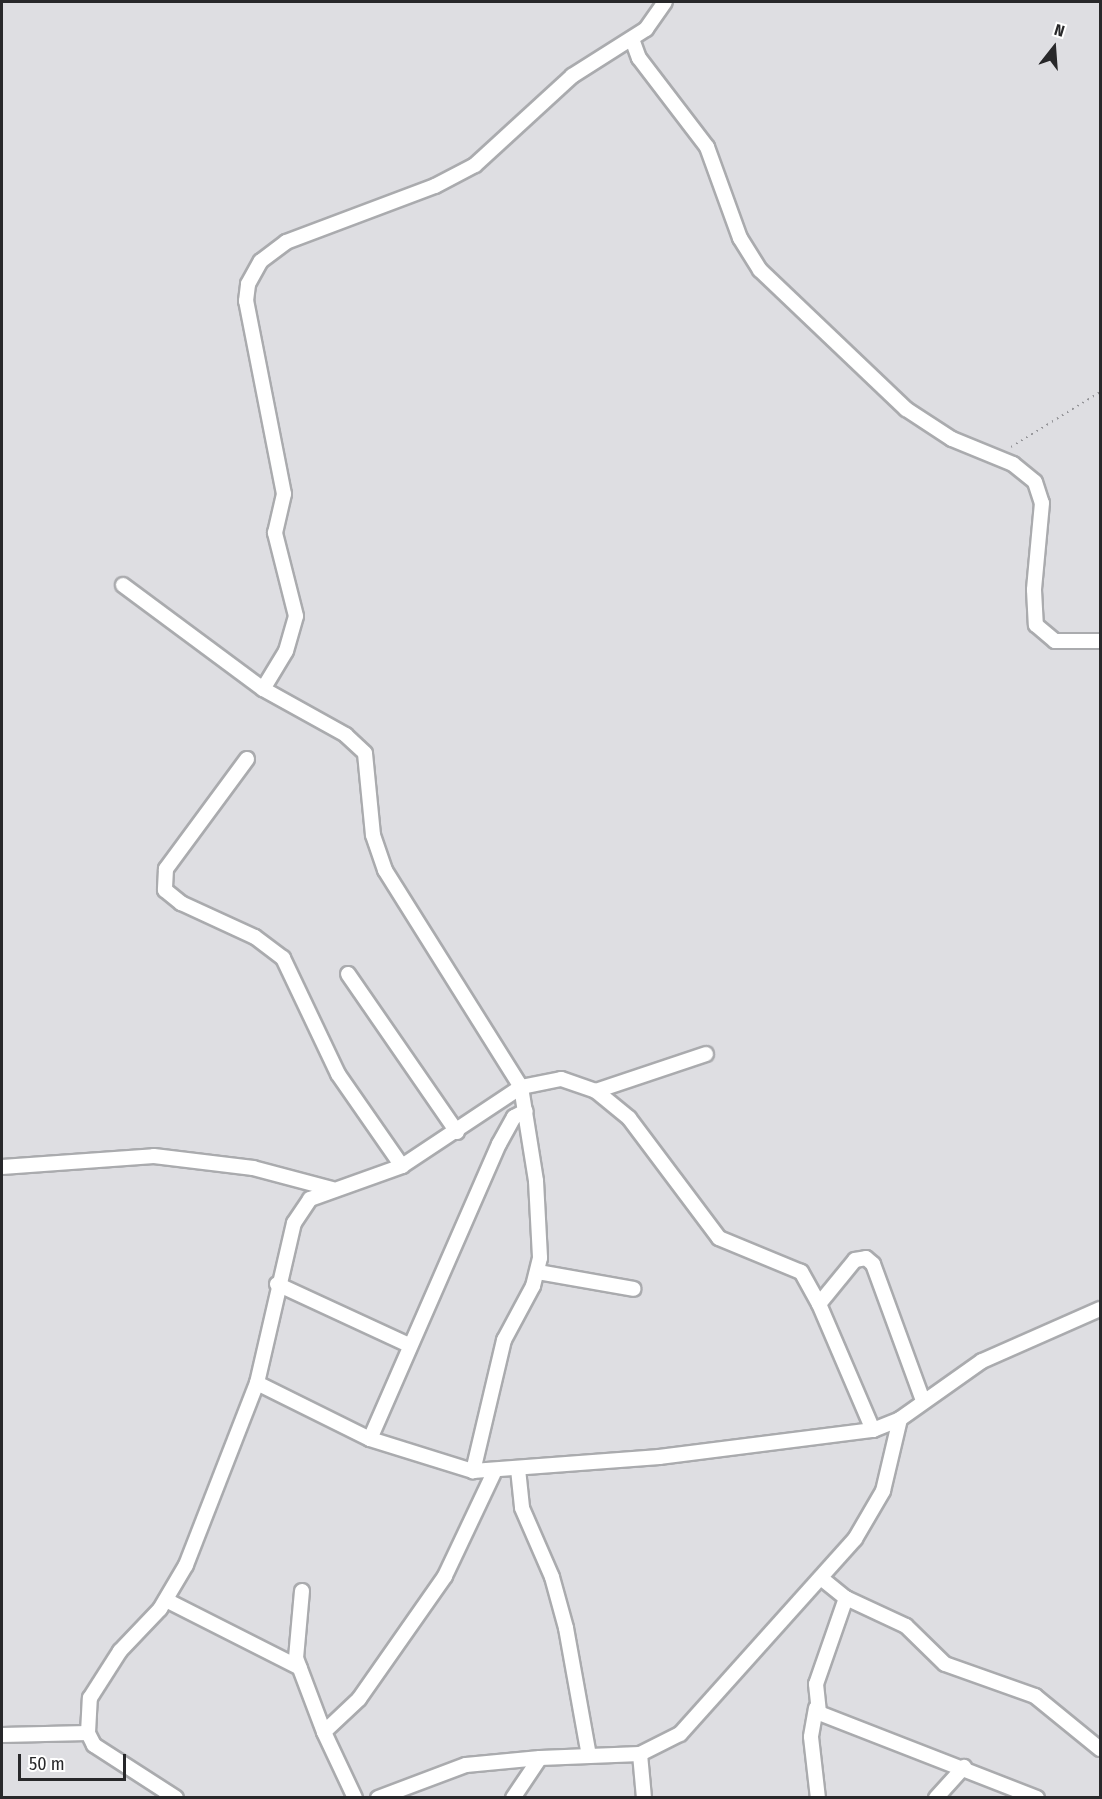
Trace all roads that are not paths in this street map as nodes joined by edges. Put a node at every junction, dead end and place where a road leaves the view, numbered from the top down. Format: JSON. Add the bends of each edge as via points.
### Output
{"nodes":[{"id":1,"x":665,"y":2,"type":"edge"},
{"id":2,"x":632,"y":39,"type":"junction"},
{"id":3,"x":123,"y":585,"type":"dead end"},
{"id":4,"x":1101,"y":641,"type":"edge"},
{"id":5,"x":263,"y":689,"type":"junction"},
{"id":6,"x":247,"y":759,"type":"dead end"},
{"id":7,"x":348,"y":974,"type":"dead end"},
{"id":8,"x":706,"y":1054,"type":"dead end"},
{"id":9,"x":521,"y":1087,"type":"junction"},
{"id":10,"x":596,"y":1091,"type":"junction"},
{"id":11,"x":526,"y":1111,"type":"junction"},
{"id":12,"x":457,"y":1132,"type":"junction"},
{"id":13,"x":402,"y":1166,"type":"junction"},
{"id":14,"x":2,"y":1167,"type":"edge"},
{"id":15,"x":332,"y":1189,"type":"junction"},
{"id":16,"x":538,"y":1272,"type":"junction"},
{"id":17,"x":277,"y":1284,"type":"junction"},
{"id":18,"x":634,"y":1289,"type":"dead end"},
{"id":19,"x":819,"y":1304,"type":"junction"},
{"id":20,"x":1101,"y":1309,"type":"edge"},
{"id":21,"x":409,"y":1345,"type":"junction"},
{"id":22,"x":257,"y":1383,"type":"junction"},
{"id":23,"x":923,"y":1401,"type":"junction"},
{"id":24,"x":900,"y":1419,"type":"junction"},
{"id":25,"x":873,"y":1430,"type":"junction"},
{"id":26,"x":370,"y":1439,"type":"junction"},
{"id":27,"x":518,"y":1469,"type":"junction"},
{"id":28,"x":495,"y":1470,"type":"junction"},
{"id":29,"x":473,"y":1472,"type":"junction"},
{"id":30,"x":821,"y":1578,"type":"junction"},
{"id":31,"x":302,"y":1591,"type":"dead end"},
{"id":32,"x":846,"y":1598,"type":"junction"},
{"id":33,"x":166,"y":1600,"type":"junction"},
{"id":34,"x":300,"y":1668,"type":"junction"},
{"id":35,"x":816,"y":1708,"type":"junction"},
{"id":36,"x":88,"y":1732,"type":"junction"},
{"id":37,"x":324,"y":1732,"type":"junction"},
{"id":38,"x":2,"y":1735,"type":"edge"},
{"id":39,"x":1101,"y":1749,"type":"edge"},
{"id":40,"x":640,"y":1754,"type":"junction"},
{"id":41,"x":589,"y":1756,"type":"junction"},
{"id":42,"x":540,"y":1758,"type":"junction"},
{"id":43,"x":964,"y":1767,"type":"junction"},
{"id":44,"x":176,"y":1797,"type":"edge"},
{"id":45,"x":354,"y":1797,"type":"edge"},
{"id":46,"x":378,"y":1797,"type":"edge"},
{"id":47,"x":513,"y":1797,"type":"edge"},
{"id":48,"x":644,"y":1797,"type":"edge"},
{"id":49,"x":818,"y":1797,"type":"edge"},
{"id":50,"x":936,"y":1797,"type":"edge"},
{"id":51,"x":1037,"y":1797,"type":"edge"}],
"edges":[{"from":1,"to":2,"type":"street"},
{"from":2,"to":4,"type":"street","via":[[639,58],[707,147],[740,238],[759,270],[906,410],[1035,482],[1042,503],[1034,590],[1036,625],[1055,641]]},
{"from":2,"to":5,"type":"street","via":[[572,75],[466,171],[286,242],[254,269],[246,301],[283,485],[275,533],[296,616],[286,651]]},
{"from":3,"to":5,"type":"street"},
{"from":5,"to":9,"type":"street","via":[[346,735],[365,753],[373,835],[385,870]]},
{"from":6,"to":13,"type":"street","via":[[166,869],[165,890],[181,903],[255,937],[283,958],[338,1074]]},
{"from":7,"to":12,"type":"street"},
{"from":8,"to":10,"type":"street"},
{"from":9,"to":10,"type":"street","via":[[561,1079]]},
{"from":9,"to":11,"type":"street"},
{"from":9,"to":12,"type":"street"},
{"from":10,"to":19,"type":"street","via":[[629,1119],[719,1238],[801,1272]]},
{"from":11,"to":16,"type":"street","via":[[541,1233]]},
{"from":11,"to":21,"type":"street","via":[[507,1127]]},
{"from":12,"to":13,"type":"street"},
{"from":13,"to":15,"type":"street"},
{"from":14,"to":15,"type":"street","via":[[154,1156],[253,1168]]},
{"from":15,"to":17,"type":"street","via":[[301,1209]]},
{"from":16,"to":18,"type":"street"},
{"from":16,"to":29,"type":"street","via":[[504,1340]]},
{"from":17,"to":21,"type":"street"},
{"from":17,"to":22,"type":"street"},
{"from":19,"to":23,"type":"street","via":[[849,1264],[871,1260]]},
{"from":19,"to":25,"type":"street"},
{"from":20,"to":23,"type":"street","via":[[982,1361]]},
{"from":21,"to":26,"type":"street"},
{"from":22,"to":26,"type":"street"},
{"from":22,"to":33,"type":"street","via":[[186,1565]]},
{"from":23,"to":24,"type":"street"},
{"from":24,"to":25,"type":"street"},
{"from":24,"to":30,"type":"street","via":[[883,1491],[855,1539]]},
{"from":25,"to":27,"type":"street"},
{"from":26,"to":29,"type":"street"},
{"from":27,"to":28,"type":"street"},
{"from":27,"to":41,"type":"street","via":[[522,1508],[559,1599]]},
{"from":28,"to":29,"type":"street"},
{"from":28,"to":37,"type":"street","via":[[445,1576],[359,1699]]},
{"from":30,"to":32,"type":"street"},
{"from":30,"to":40,"type":"street","via":[[680,1734]]},
{"from":31,"to":34,"type":"street","via":[[294,1636]]},
{"from":32,"to":35,"type":"street","via":[[816,1684]]},
{"from":32,"to":39,"type":"street","via":[[906,1626],[945,1665],[1035,1696]]},
{"from":33,"to":34,"type":"street"},
{"from":33,"to":36,"type":"street","via":[[100,1678],[90,1698]]},
{"from":34,"to":37,"type":"street"},
{"from":35,"to":43,"type":"street"},
{"from":35,"to":49,"type":"street","via":[[812,1737]]},
{"from":36,"to":38,"type":"street"},
{"from":36,"to":44,"type":"street","via":[[94,1745]]},
{"from":37,"to":45,"type":"street"},
{"from":40,"to":41,"type":"street"},
{"from":40,"to":48,"type":"street"},
{"from":41,"to":42,"type":"street"},
{"from":42,"to":46,"type":"street","via":[[466,1765]]},
{"from":42,"to":47,"type":"street"},
{"from":43,"to":50,"type":"street"},
{"from":43,"to":51,"type":"street"}]}
